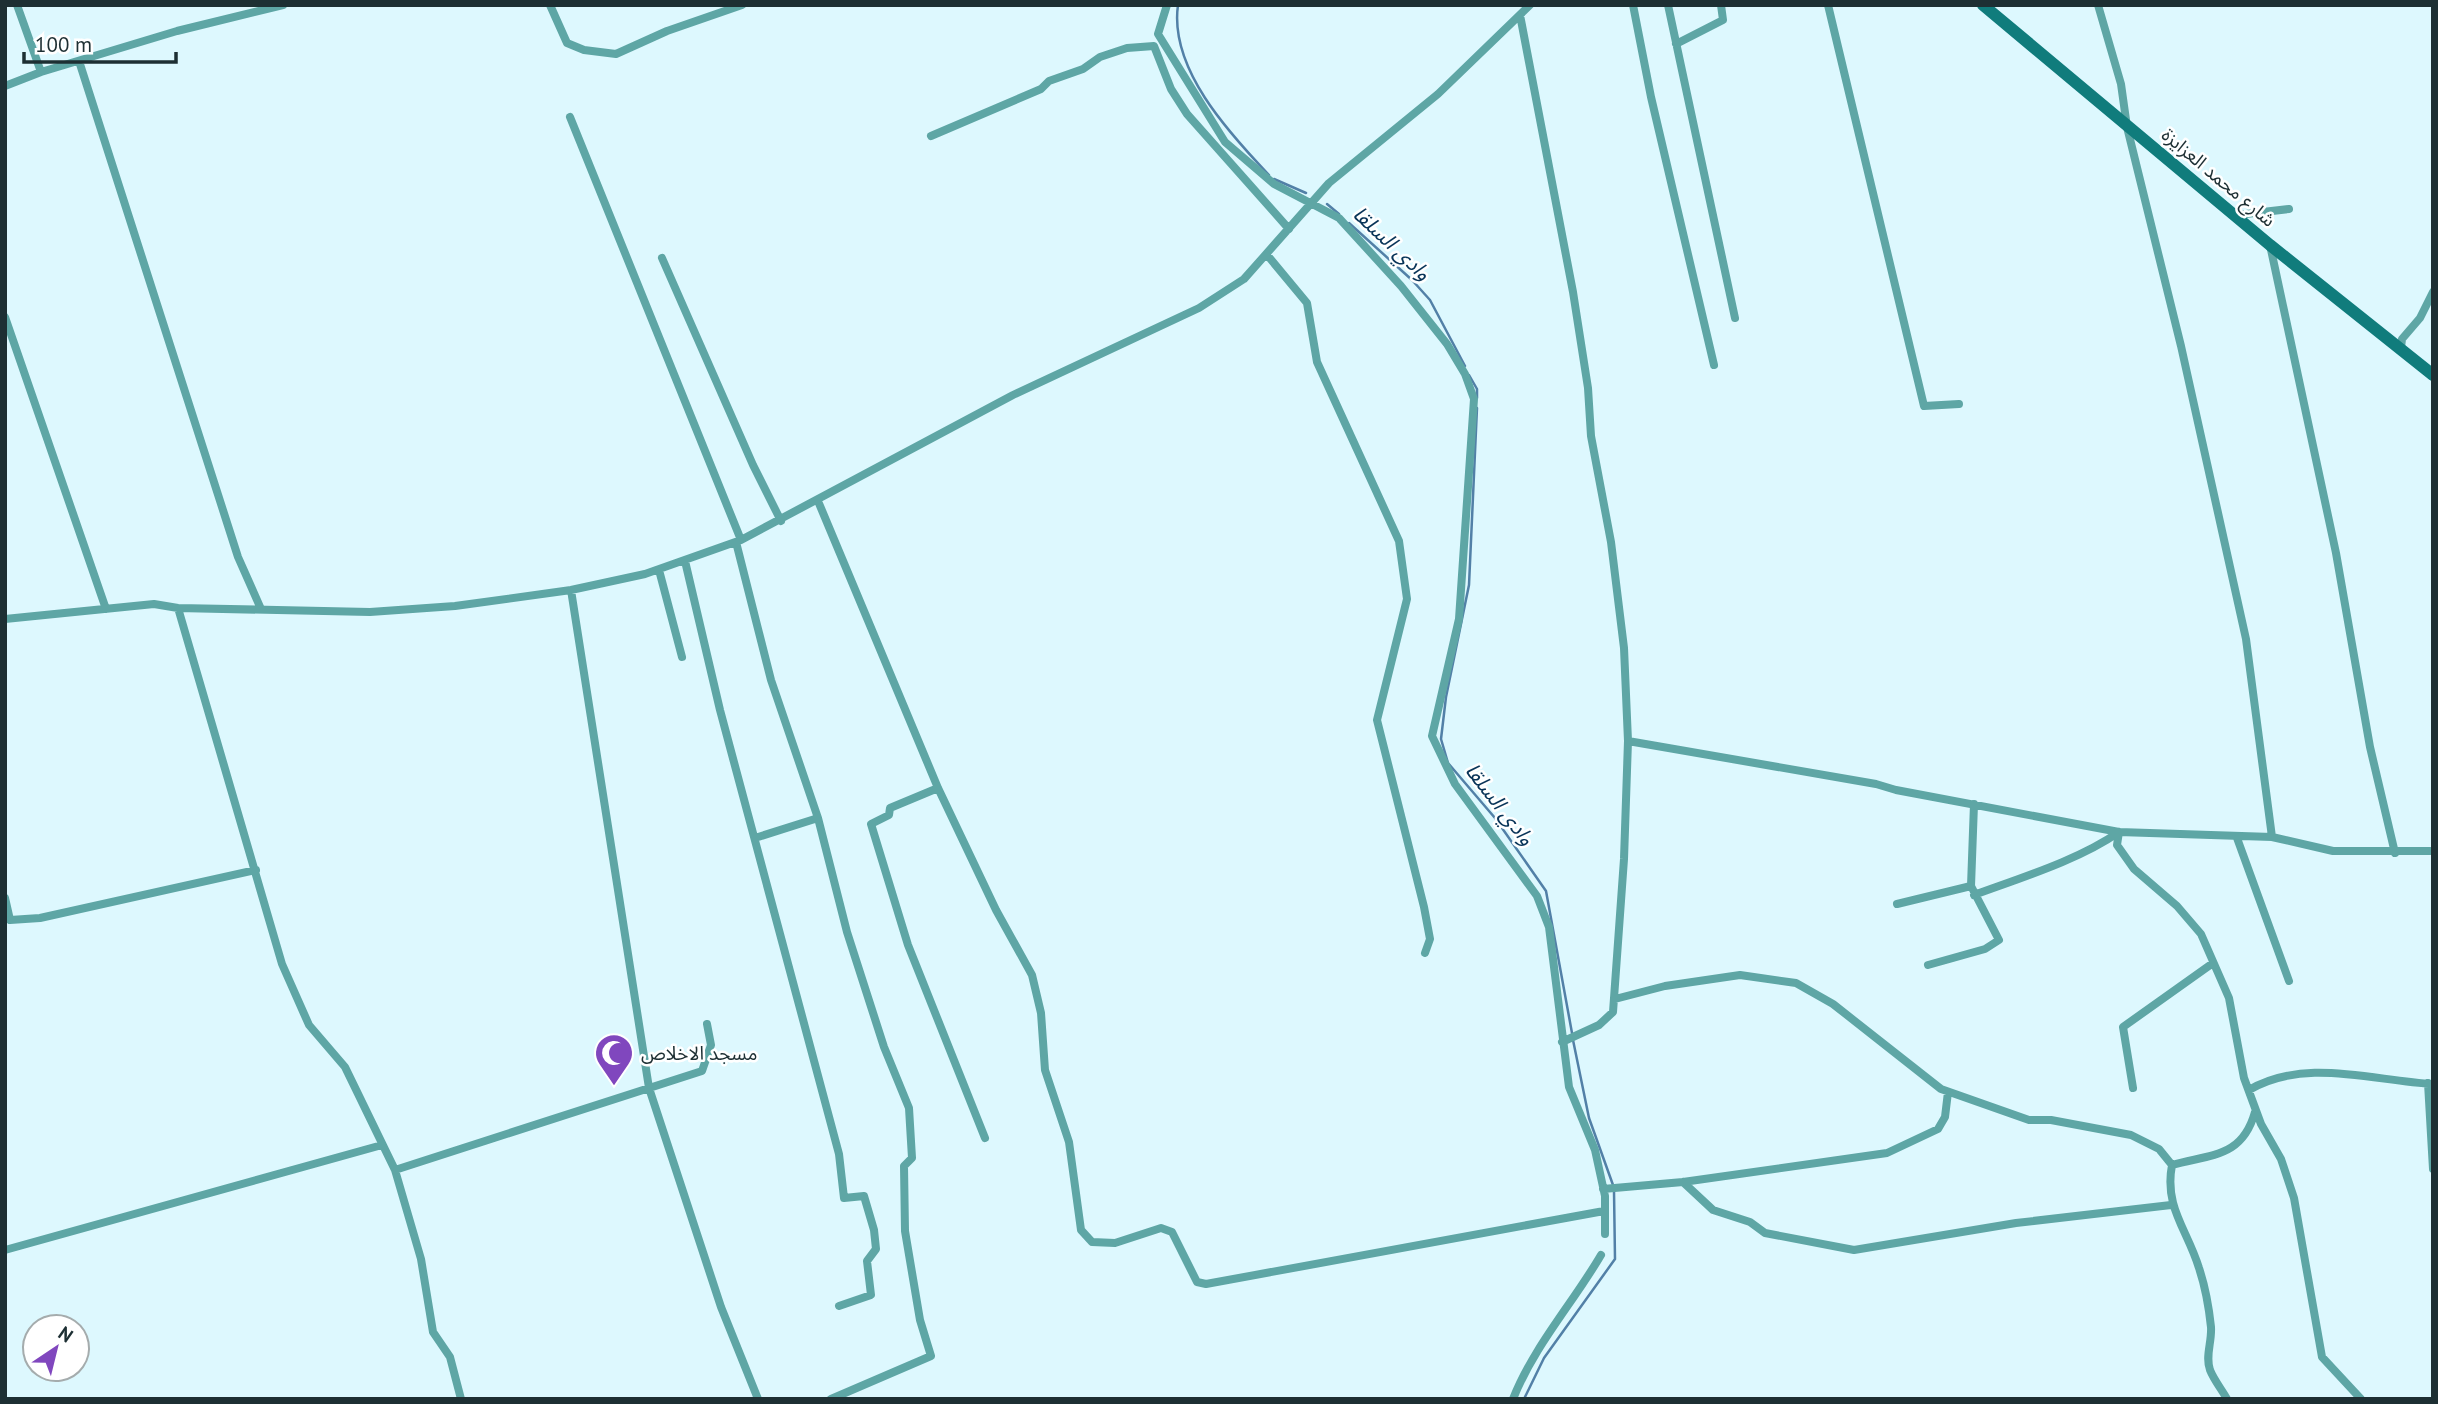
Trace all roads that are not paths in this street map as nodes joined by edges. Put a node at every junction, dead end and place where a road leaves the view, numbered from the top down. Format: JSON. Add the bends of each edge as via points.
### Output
{"nodes":[{"id":1,"x":17,"y":5,"type":"edge"},
{"id":2,"x":283,"y":5,"type":"edge"},
{"id":3,"x":550,"y":5,"type":"edge"},
{"id":4,"x":742,"y":5,"type":"edge"},
{"id":5,"x":1167,"y":5,"type":"edge"},
{"id":6,"x":1530,"y":5,"type":"edge"},
{"id":7,"x":1633,"y":5,"type":"edge"},
{"id":8,"x":1668,"y":5,"type":"edge"},
{"id":9,"x":1720,"y":5,"type":"edge"},
{"id":10,"x":1828,"y":5,"type":"edge"},
{"id":11,"x":1983,"y":5,"type":"edge"},
{"id":12,"x":2098,"y":5,"type":"edge"},
{"id":13,"x":1520,"y":15,"type":"junction"},
{"id":14,"x":1676,"y":44,"type":"junction"},
{"id":15,"x":79,"y":61,"type":"junction"},
{"id":16,"x":41,"y":72,"type":"junction"},
{"id":17,"x":5,"y":86,"type":"edge"},
{"id":18,"x":570,"y":117,"type":"dead end"},
{"id":19,"x":2127,"y":127,"type":"junction"},
{"id":20,"x":931,"y":136,"type":"dead end"},
{"id":21,"x":1312,"y":202,"type":"junction"},
{"id":22,"x":2289,"y":209,"type":"dead end"},
{"id":23,"x":2236,"y":215,"type":"junction"},
{"id":24,"x":1289,"y":229,"type":"junction"},
{"id":25,"x":2270,"y":245,"type":"junction"},
{"id":26,"x":1268,"y":256,"type":"junction"},
{"id":27,"x":662,"y":258,"type":"dead end"},
{"id":28,"x":2433,"y":292,"type":"edge"},
{"id":29,"x":5,"y":317,"type":"edge"},
{"id":30,"x":1735,"y":318,"type":"dead end"},
{"id":31,"x":2401,"y":348,"type":"junction"},
{"id":32,"x":1714,"y":365,"type":"dead end"},
{"id":33,"x":2433,"y":376,"type":"edge"},
{"id":34,"x":1959,"y":404,"type":"dead end"},
{"id":35,"x":818,"y":501,"type":"junction"},
{"id":36,"x":781,"y":521,"type":"junction"},
{"id":37,"x":739,"y":541,"type":"junction"},
{"id":38,"x":685,"y":561,"type":"junction"},
{"id":39,"x":659,"y":570,"type":"junction"},
{"id":40,"x":571,"y":590,"type":"junction"},
{"id":41,"x":178,"y":608,"type":"junction"},
{"id":42,"x":106,"y":609,"type":"junction"},
{"id":43,"x":261,"y":609,"type":"junction"},
{"id":44,"x":5,"y":619,"type":"edge"},
{"id":45,"x":682,"y":657,"type":"dead end"},
{"id":46,"x":1628,"y":741,"type":"junction"},
{"id":47,"x":938,"y":789,"type":"junction"},
{"id":48,"x":1974,"y":804,"type":"junction"},
{"id":49,"x":818,"y":818,"type":"junction"},
{"id":50,"x":2119,"y":832,"type":"junction"},
{"id":51,"x":2272,"y":837,"type":"junction"},
{"id":52,"x":755,"y":838,"type":"junction"},
{"id":53,"x":2237,"y":838,"type":"junction"},
{"id":54,"x":2433,"y":852,"type":"edge"},
{"id":55,"x":2395,"y":853,"type":"junction"},
{"id":56,"x":256,"y":870,"type":"junction"},
{"id":57,"x":1971,"y":886,"type":"junction"},
{"id":58,"x":1974,"y":895,"type":"junction"},
{"id":59,"x":5,"y":898,"type":"edge"},
{"id":60,"x":1897,"y":904,"type":"dead end"},
{"id":61,"x":1425,"y":954,"type":"dead end"},
{"id":62,"x":2213,"y":963,"type":"junction"},
{"id":63,"x":1928,"y":965,"type":"dead end"},
{"id":64,"x":2289,"y":981,"type":"dead end"},
{"id":65,"x":1615,"y":999,"type":"junction"},
{"id":66,"x":707,"y":1024,"type":"dead end"},
{"id":67,"x":1562,"y":1042,"type":"junction"},
{"id":68,"x":2430,"y":1084,"type":"edge"},
{"id":69,"x":649,"y":1088,"type":"junction"},
{"id":70,"x":2133,"y":1088,"type":"dead end"},
{"id":71,"x":2249,"y":1090,"type":"junction"},
{"id":72,"x":1948,"y":1092,"type":"junction"},
{"id":73,"x":2255,"y":1111,"type":"junction"},
{"id":74,"x":985,"y":1138,"type":"dead end"},
{"id":75,"x":382,"y":1145,"type":"junction"},
{"id":76,"x":2172,"y":1165,"type":"junction"},
{"id":77,"x":2433,"y":1169,"type":"edge"},
{"id":78,"x":395,"y":1170,"type":"junction"},
{"id":79,"x":1683,"y":1182,"type":"junction"},
{"id":80,"x":1603,"y":1189,"type":"junction"},
{"id":81,"x":2171,"y":1205,"type":"junction"},
{"id":82,"x":1604,"y":1211,"type":"junction"},
{"id":83,"x":1605,"y":1234,"type":"dead end"},
{"id":84,"x":5,"y":1250,"type":"edge"},
{"id":85,"x":1601,"y":1255,"type":"dead end"},
{"id":86,"x":839,"y":1306,"type":"dead end"},
{"id":87,"x":461,"y":1399,"type":"edge"},
{"id":88,"x":758,"y":1399,"type":"edge"},
{"id":89,"x":831,"y":1399,"type":"edge"},
{"id":90,"x":1513,"y":1399,"type":"edge"},
{"id":91,"x":2227,"y":1399,"type":"edge"},
{"id":92,"x":2361,"y":1399,"type":"edge"}],
"edges":[{"from":1,"to":16,"type":"street"},
{"from":2,"to":15,"type":"street"},
{"from":3,"to":4,"type":"street","via":[[567,43],[615,54]]},
{"from":5,"to":21,"type":"street","via":[[1158,34],[1225,142],[1273,184]]},
{"from":6,"to":13,"type":"street"},
{"from":7,"to":32,"type":"street"},
{"from":8,"to":14,"type":"street"},
{"from":9,"to":14,"type":"street","via":[[1723,20]]},
{"from":10,"to":34,"type":"street","via":[[1924,406]]},
{"from":11,"to":19,"type":"main road","name":"شارع محمد العزايزة"},
{"from":12,"to":19,"type":"street"},
{"from":13,"to":21,"type":"street","via":[[1438,94]]},
{"from":13,"to":46,"type":"street","via":[[1573,292],[1594,458],[1611,542],[1624,648]]},
{"from":14,"to":30,"type":"street"},
{"from":15,"to":16,"type":"street"},
{"from":15,"to":43,"type":"street","via":[[238,557]]},
{"from":16,"to":17,"type":"street"},
{"from":18,"to":37,"type":"street"},
{"from":19,"to":23,"type":"main road","name":"شارع محمد العزايزة"},
{"from":19,"to":51,"type":"street","via":[[2246,639]]},
{"from":20,"to":24,"type":"street","via":[[1041,89],[1100,57],[1154,46],[1187,114]]},
{"from":21,"to":24,"type":"street"},
{"from":21,"to":67,"type":"street","via":[[1339,218],[1401,286],[1447,344],[1474,399],[1459,619],[1432,736],[1455,784],[1537,896],[1549,927]]},
{"from":22,"to":23,"type":"street"},
{"from":23,"to":25,"type":"main road","name":"شارع محمد العزايزة"},
{"from":24,"to":26,"type":"street"},
{"from":25,"to":31,"type":"main road","name":"شارع محمد العزايزة"},
{"from":25,"to":55,"type":"street"},
{"from":26,"to":35,"type":"street","via":[[1244,279],[1199,308],[1024,390]]},
{"from":26,"to":61,"type":"street","via":[[1307,303],[1317,362],[1399,541],[1407,598],[1377,720],[1424,907],[1430,939]]},
{"from":27,"to":36,"type":"street"},
{"from":28,"to":31,"type":"street","via":[[2402,339]]},
{"from":29,"to":42,"type":"street"},
{"from":31,"to":33,"type":"main road","name":"شارع محمد العزايزة"},
{"from":35,"to":36,"type":"street"},
{"from":35,"to":47,"type":"street"},
{"from":36,"to":37,"type":"street"},
{"from":37,"to":38,"type":"street"},
{"from":37,"to":49,"type":"street","via":[[771,680]]},
{"from":38,"to":39,"type":"street"},
{"from":38,"to":52,"type":"street"},
{"from":39,"to":40,"type":"street"},
{"from":39,"to":45,"type":"street"},
{"from":40,"to":43,"type":"street","via":[[370,612]]},
{"from":40,"to":69,"type":"street"},
{"from":41,"to":42,"type":"street","via":[[153,604]]},
{"from":41,"to":43,"type":"street"},
{"from":41,"to":56,"type":"street"},
{"from":42,"to":44,"type":"street"},
{"from":46,"to":48,"type":"street"},
{"from":46,"to":65,"type":"street"},
{"from":47,"to":74,"type":"street","via":[[890,808],[889,815],[871,824],[908,945]]},
{"from":47,"to":82,"type":"street","via":[[1032,975],[1041,1013],[1045,1070],[1069,1142],[1081,1230],[1092,1242],[1115,1243],[1161,1228],[1172,1231],[1198,1282],[1206,1284]]},
{"from":48,"to":50,"type":"street"},
{"from":48,"to":57,"type":"street"},
{"from":49,"to":52,"type":"street"},
{"from":49,"to":89,"type":"street","via":[[847,932],[909,1108],[912,1158],[904,1166],[905,1231],[920,1320],[931,1351],[931,1356]]},
{"from":50,"to":53,"type":"street"},
{"from":50,"to":58,"type":"street","via":[[2103,844]]},
{"from":50,"to":62,"type":"street","via":[[2117,845],[2134,869],[2192,921]]},
{"from":51,"to":53,"type":"street"},
{"from":51,"to":55,"type":"street","via":[[2333,851]]},
{"from":52,"to":86,"type":"street","via":[[839,1154],[844,1198],[864,1196],[874,1230],[876,1249],[867,1261],[871,1295]]},
{"from":53,"to":64,"type":"street"},
{"from":54,"to":55,"type":"street"},
{"from":56,"to":59,"type":"street","via":[[40,918],[10,920]]},
{"from":56,"to":75,"type":"street","via":[[282,964],[309,1026],[345,1067]]},
{"from":57,"to":58,"type":"street"},
{"from":57,"to":60,"type":"street"},
{"from":58,"to":63,"type":"street","via":[[1999,940]]},
{"from":62,"to":70,"type":"street","via":[[2123,1027]]},
{"from":62,"to":71,"type":"street","via":[[2230,998]]},
{"from":65,"to":67,"type":"street","via":[[1613,1012],[1600,1025]]},
{"from":65,"to":72,"type":"street","via":[[1740,975],[1796,983],[1833,1004]]},
{"from":66,"to":69,"type":"street","via":[[711,1045],[702,1071]]},
{"from":67,"to":80,"type":"street","via":[[1569,1087],[1595,1150]]},
{"from":68,"to":71,"type":"street","via":[[2345,1073],[2302,1073]]},
{"from":68,"to":77,"type":"street"},
{"from":69,"to":78,"type":"street"},
{"from":69,"to":88,"type":"street","via":[[721,1307]]},
{"from":71,"to":73,"type":"street"},
{"from":72,"to":76,"type":"street","via":[[2029,1120],[2131,1135],[2158,1149]]},
{"from":72,"to":79,"type":"street","via":[[1945,1117],[1938,1129],[1887,1153]]},
{"from":73,"to":76,"type":"street","via":[[2250,1131],[2223,1153]]},
{"from":73,"to":92,"type":"street","via":[[2281,1159],[2294,1198],[2322,1357]]},
{"from":75,"to":78,"type":"street"},
{"from":75,"to":84,"type":"street"},
{"from":76,"to":81,"type":"street"},
{"from":78,"to":87,"type":"street","via":[[421,1259],[433,1332],[450,1357]]},
{"from":79,"to":80,"type":"street"},
{"from":79,"to":81,"type":"street","via":[[1713,1210],[1750,1222],[1765,1233],[1854,1250],[2016,1223]]},
{"from":80,"to":82,"type":"street"},
{"from":81,"to":91,"type":"street","via":[[2200,1269],[2211,1330],[2210,1371]]},
{"from":82,"to":83,"type":"street"},
{"from":85,"to":90,"type":"street","via":[[1535,1354]]}]}
